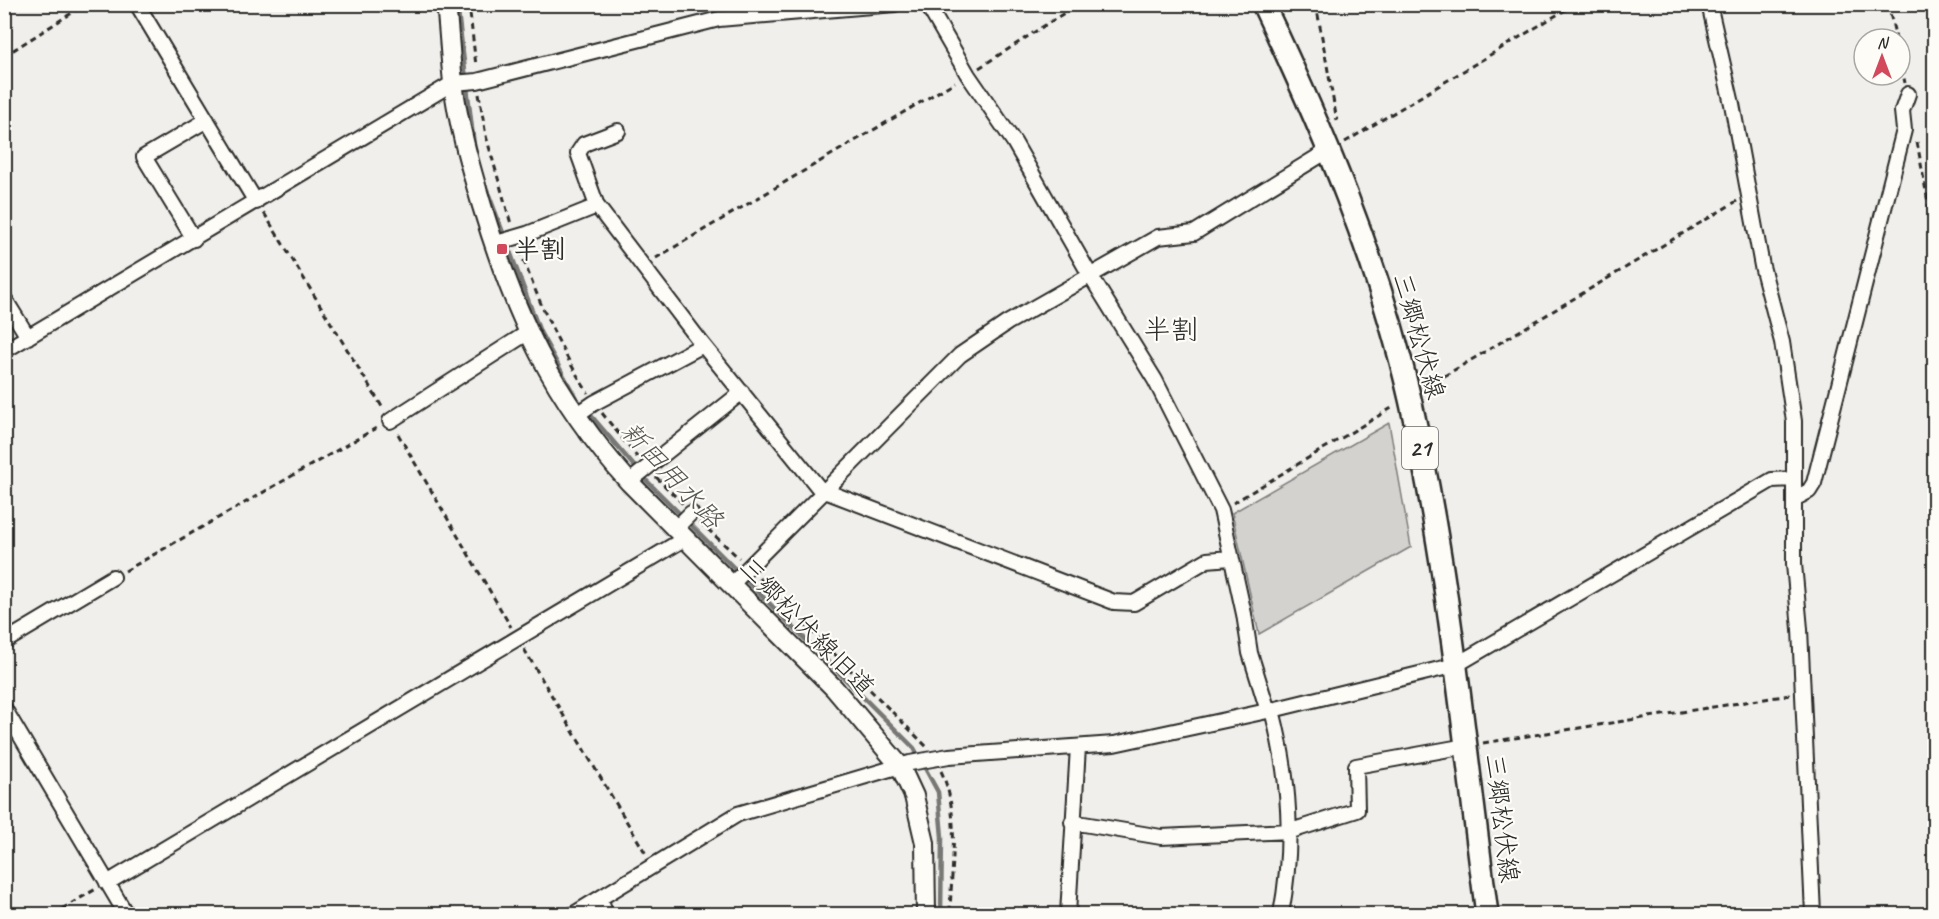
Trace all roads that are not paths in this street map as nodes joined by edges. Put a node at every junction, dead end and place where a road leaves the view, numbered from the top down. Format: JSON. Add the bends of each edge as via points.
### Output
{"nodes":[{"id":1,"x":136,"y":4,"type":"edge"},
{"id":2,"x":446,"y":4,"type":"edge"},
{"id":3,"x":895,"y":4,"type":"edge"},
{"id":4,"x":927,"y":4,"type":"edge"},
{"id":5,"x":1263,"y":4,"type":"edge"},
{"id":6,"x":1709,"y":4,"type":"edge"},
{"id":7,"x":458,"y":83,"type":"junction"},
{"id":8,"x":1908,"y":94,"type":"road end"},
{"id":9,"x":207,"y":120,"type":"junction"},
{"id":10,"x":618,"y":131,"type":"dead end"},
{"id":11,"x":1334,"y":141,"type":"junction"},
{"id":12,"x":256,"y":202,"type":"junction"},
{"id":13,"x":597,"y":206,"type":"junction"},
{"id":14,"x":194,"y":239,"type":"junction"},
{"id":15,"x":497,"y":243,"type":"junction"},
{"id":16,"x":1090,"y":275,"type":"junction"},
{"id":17,"x":4,"y":298,"type":"edge"},
{"id":18,"x":527,"y":333,"type":"junction"},
{"id":19,"x":28,"y":337,"type":"junction"},
{"id":20,"x":703,"y":345,"type":"junction"},
{"id":21,"x":4,"y":351,"type":"edge"},
{"id":22,"x":742,"y":392,"type":"junction"},
{"id":23,"x":578,"y":413,"type":"junction"},
{"id":24,"x":390,"y":421,"type":"road end"},
{"id":25,"x":637,"y":475,"type":"junction"},
{"id":26,"x":1793,"y":479,"type":"junction"},
{"id":27,"x":824,"y":492,"type":"junction"},
{"id":28,"x":1794,"y":500,"type":"junction"},
{"id":29,"x":692,"y":513,"type":"dead end"},
{"id":30,"x":680,"y":531,"type":"junction"},
{"id":31,"x":1230,"y":558,"type":"junction"},
{"id":32,"x":113,"y":578,"type":"road end"},
{"id":33,"x":734,"y":582,"type":"junction"},
{"id":34,"x":4,"y":642,"type":"edge"},
{"id":35,"x":1456,"y":665,"type":"junction"},
{"id":36,"x":4,"y":708,"type":"edge"},
{"id":37,"x":1270,"y":710,"type":"junction"},
{"id":38,"x":1466,"y":746,"type":"junction"},
{"id":39,"x":1078,"y":747,"type":"junction"},
{"id":40,"x":905,"y":765,"type":"junction"},
{"id":41,"x":1072,"y":822,"type":"junction"},
{"id":42,"x":1291,"y":831,"type":"junction"},
{"id":43,"x":107,"y":883,"type":"junction"},
{"id":44,"x":600,"y":899,"type":"junction"},
{"id":45,"x":126,"y":915,"type":"edge"},
{"id":46,"x":573,"y":915,"type":"edge"},
{"id":47,"x":604,"y":915,"type":"edge"},
{"id":48,"x":926,"y":915,"type":"edge"},
{"id":49,"x":1068,"y":915,"type":"edge"},
{"id":50,"x":1281,"y":915,"type":"edge"},
{"id":51,"x":1487,"y":915,"type":"edge"},
{"id":52,"x":1813,"y":915,"type":"edge"}],
"edges":[{"from":1,"to":9,"type":"street"},
{"from":2,"to":7,"type":"street","name":"三郷松伏線旧道"},
{"from":3,"to":7,"type":"street","via":[[718,19]]},
{"from":4,"to":16,"type":"street","via":[[968,75],[1014,142]]},
{"from":5,"to":11,"type":"main road","name":"三郷松伏線","number":"21"},
{"from":6,"to":26,"type":"street","via":[[1762,266],[1782,342],[1794,421]]},
{"from":7,"to":12,"type":"street"},
{"from":7,"to":15,"type":"street","name":"三郷松伏線旧道","via":[[467,152]]},
{"from":8,"to":28,"type":"street","via":[[1902,111],[1904,130],[1814,483]]},
{"from":9,"to":12,"type":"street"},
{"from":9,"to":14,"type":"street","via":[[144,157]]},
{"from":10,"to":13,"type":"street","via":[[584,144],[578,153]]},
{"from":11,"to":16,"type":"street","via":[[1194,233],[1158,237]]},
{"from":11,"to":35,"type":"main road","name":"三郷松伏線","number":"21","via":[[1409,397],[1436,530]]},
{"from":12,"to":14,"type":"street"},
{"from":13,"to":15,"type":"street"},
{"from":13,"to":20,"type":"street"},
{"from":14,"to":19,"type":"street"},
{"from":15,"to":18,"type":"street","name":"三郷松伏線旧道"},
{"from":16,"to":27,"type":"street","via":[[1007,323],[960,356]]},
{"from":16,"to":31,"type":"street","via":[[1155,380],[1221,510]]},
{"from":17,"to":19,"type":"street"},
{"from":18,"to":23,"type":"street","name":"三郷松伏線旧道"},
{"from":18,"to":24,"type":"street"},
{"from":19,"to":21,"type":"street"},
{"from":20,"to":22,"type":"street"},
{"from":20,"to":23,"type":"street"},
{"from":22,"to":25,"type":"street"},
{"from":22,"to":27,"type":"street"},
{"from":23,"to":25,"type":"street","name":"三郷松伏線旧道"},
{"from":25,"to":30,"type":"street","name":"三郷松伏線旧道"},
{"from":26,"to":28,"type":"street"},
{"from":26,"to":35,"type":"street","via":[[1772,480]]},
{"from":27,"to":31,"type":"street","via":[[1114,602],[1134,603],[1207,560]]},
{"from":27,"to":33,"type":"street"},
{"from":28,"to":52,"type":"street"},
{"from":29,"to":30,"type":"street"},
{"from":30,"to":33,"type":"street","name":"三郷松伏線旧道"},
{"from":30,"to":43,"type":"street","via":[[518,639]]},
{"from":31,"to":37,"type":"street","via":[[1250,653]]},
{"from":32,"to":34,"type":"street"},
{"from":33,"to":40,"type":"street","name":"三郷松伏線旧道"},
{"from":35,"to":37,"type":"street"},
{"from":35,"to":38,"type":"main road","name":"三郷松伏線","number":"21"},
{"from":36,"to":43,"type":"street"},
{"from":37,"to":39,"type":"street","via":[[1114,744]]},
{"from":37,"to":42,"type":"street","via":[[1285,770]]},
{"from":38,"to":42,"type":"street","via":[[1356,766],[1357,810]]},
{"from":38,"to":51,"type":"main road","name":"三郷松伏線","number":"21"},
{"from":39,"to":40,"type":"street","via":[[933,758]]},
{"from":39,"to":41,"type":"street"},
{"from":40,"to":44,"type":"street","via":[[738,814]]},
{"from":40,"to":48,"type":"street","name":"三郷松伏線旧道","via":[[925,843]]},
{"from":41,"to":42,"type":"street","via":[[1161,837]]},
{"from":41,"to":49,"type":"street"},
{"from":42,"to":50,"type":"street"},
{"from":43,"to":45,"type":"street"},
{"from":44,"to":46,"type":"street"},
{"from":44,"to":47,"type":"street"}]}
